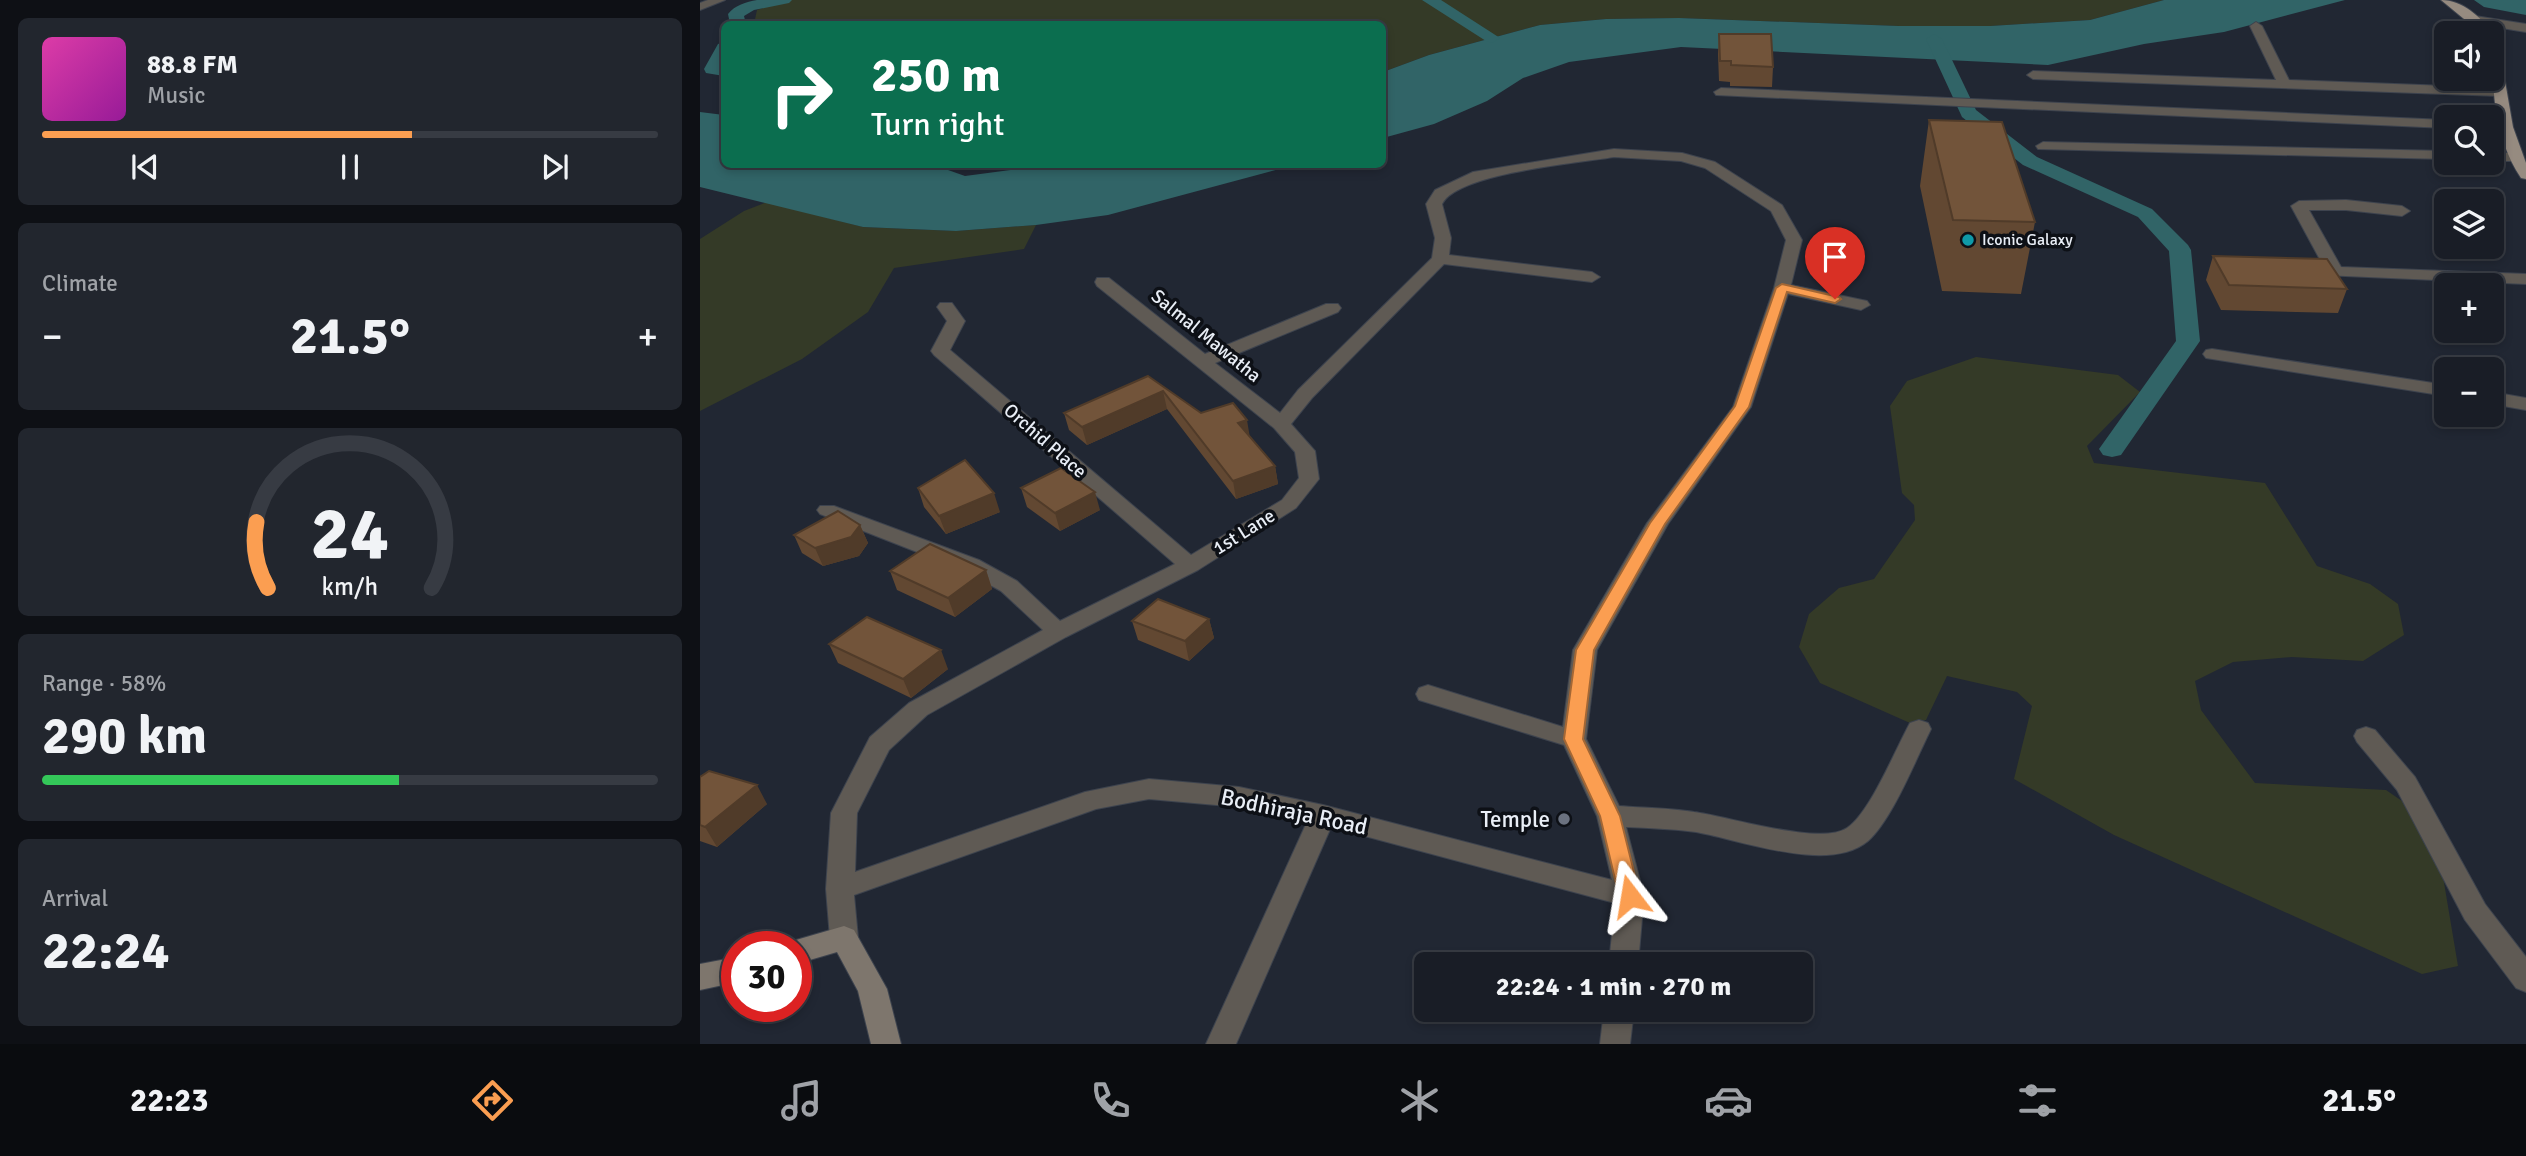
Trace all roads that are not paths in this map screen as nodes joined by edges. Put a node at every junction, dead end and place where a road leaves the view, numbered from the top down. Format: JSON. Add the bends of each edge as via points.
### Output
{"nodes":[{"id":1,"x":719,"y":0,"type":"edge"},
{"id":2,"x":2447,"y":0,"type":"edge"},
{"id":3,"x":700,"y":7,"type":"edge"},
{"id":4,"x":2475,"y":20,"type":"joint"},
{"id":5,"x":2256,"y":26,"type":"dead end"},
{"id":6,"x":2526,"y":28,"type":"edge"},
{"id":7,"x":2504,"y":35,"type":"edge"},
{"id":8,"x":2526,"y":36,"type":"edge"},
{"id":9,"x":2033,"y":75,"type":"dead end"},
{"id":10,"x":2284,"y":84,"type":"junction"},
{"id":11,"x":1721,"y":92,"type":"dead end"},
{"id":12,"x":2500,"y":92,"type":"joint"},
{"id":13,"x":2500,"y":105,"type":"edge"},
{"id":14,"x":2434,"y":123,"type":"edge"},
{"id":15,"x":2504,"y":136,"type":"edge"},
{"id":16,"x":2043,"y":146,"type":"dead end"},
{"id":17,"x":2434,"y":155,"type":"edge"},
{"id":18,"x":2504,"y":158,"type":"edge"},
{"id":19,"x":2515,"y":158,"type":"junction"},
{"id":20,"x":2526,"y":175,"type":"edge"},
{"id":21,"x":2402,"y":211,"type":"dead end"},
{"id":22,"x":1440,"y":259,"type":"junction"},
{"id":23,"x":2294,"y":271,"type":"edge"},
{"id":24,"x":2335,"y":271,"type":"junction"},
{"id":25,"x":1592,"y":277,"type":"dead end"},
{"id":26,"x":2526,"y":279,"type":"edge"},
{"id":27,"x":1103,"y":282,"type":"dead end"},
{"id":28,"x":1782,"y":288,"type":"junction"},
{"id":29,"x":1861,"y":305,"type":"dead end"},
{"id":30,"x":946,"y":307,"type":"dead end"},
{"id":31,"x":1332,"y":308,"type":"dead end"},
{"id":32,"x":2213,"y":354,"type":"dead end"},
{"id":33,"x":1204,"y":361,"type":"junction"},
{"id":34,"x":2434,"y":389,"type":"edge"},
{"id":35,"x":2504,"y":400,"type":"edge"},
{"id":36,"x":2526,"y":404,"type":"edge"},
{"id":37,"x":1282,"y":424,"type":"junction"},
{"id":38,"x":827,"y":510,"type":"dead end"},
{"id":39,"x":1190,"y":565,"type":"junction"},
{"id":40,"x":1058,"y":632,"type":"junction"},
{"id":41,"x":1428,"y":694,"type":"dead end"},
{"id":42,"x":1919,"y":729,"type":"dead end"},
{"id":43,"x":2366,"y":736,"type":"dead end"},
{"id":44,"x":1574,"y":739,"type":"junction"},
{"id":45,"x":1323,"y":815,"type":"junction"},
{"id":46,"x":1610,"y":816,"type":"junction"},
{"id":47,"x":840,"y":889,"type":"junction"},
{"id":48,"x":1630,"y":896,"type":"junction"},
{"id":49,"x":844,"y":938,"type":"junction"},
{"id":50,"x":812,"y":947,"type":"edge"},
{"id":51,"x":1624,"y":952,"type":"edge"},
{"id":52,"x":721,"y":972,"type":"edge"},
{"id":53,"x":700,"y":977,"type":"edge"},
{"id":54,"x":2526,"y":979,"type":"edge"},
{"id":55,"x":1618,"y":1022,"type":"edge"},
{"id":56,"x":886,"y":1044,"type":"edge"},
{"id":57,"x":1221,"y":1044,"type":"edge"},
{"id":58,"x":1615,"y":1044,"type":"edge"}],
"edges":[{"from":1,"to":3,"type":"street"},
{"from":2,"to":4,"type":"main road"},
{"from":4,"to":6,"type":"street"},
{"from":5,"to":10,"type":"street"},
{"from":7,"to":8,"type":"street"},
{"from":9,"to":10,"type":"street"},
{"from":10,"to":12,"type":"street"},
{"from":11,"to":14,"type":"street"},
{"from":12,"to":13,"type":"main road"},
{"from":15,"to":19,"type":"main road"},
{"from":16,"to":17,"type":"street"},
{"from":18,"to":19,"type":"street"},
{"from":19,"to":20,"type":"main road"},
{"from":21,"to":24,"type":"street","via":[[2299,206]]},
{"from":22,"to":25,"type":"street"},
{"from":22,"to":28,"type":"street","via":[[1443,238],[1434,204],[1440,192],[1478,174],[1614,153],[1647,153],[1710,165],[1777,208],[1794,240]]},
{"from":22,"to":37,"type":"street","via":[[1305,394]]},
{"from":23,"to":24,"type":"street"},
{"from":24,"to":26,"type":"street"},
{"from":27,"to":33,"type":"street","name":"Salmal Mawatha"},
{"from":28,"to":29,"type":"street"},
{"from":28,"to":44,"type":"street","via":[[1742,407],[1658,523],[1585,650]]},
{"from":30,"to":39,"type":"street","name":"Orchid Place","via":[[956,321],[940,351]]},
{"from":31,"to":33,"type":"street"},
{"from":32,"to":34,"type":"street"},
{"from":33,"to":37,"type":"street","name":"Salmal Mawatha"},
{"from":35,"to":36,"type":"street"},
{"from":37,"to":39,"type":"street","name":"1st Lane","via":[[1305,451],[1309,480],[1289,504]]},
{"from":38,"to":40,"type":"street","via":[[971,565],[1009,586]]},
{"from":39,"to":40,"type":"street","name":"1st Lane"},
{"from":40,"to":47,"type":"street","name":"1st Lane","via":[[918,709],[879,744],[844,813]]},
{"from":41,"to":44,"type":"street"},
{"from":42,"to":46,"type":"street","via":[[1857,835],[1830,845],[1695,822]]},
{"from":43,"to":54,"type":"street","via":[[2406,784],[2474,912]]},
{"from":44,"to":46,"type":"street"},
{"from":45,"to":47,"type":"street","name":"Bodhiraja Road","via":[[1239,797],[1149,789],[1094,799]]},
{"from":45,"to":48,"type":"street","name":"Bodhiraja Road"},
{"from":45,"to":57,"type":"street"},
{"from":46,"to":48,"type":"street"},
{"from":47,"to":49,"type":"street","name":"1st Lane"},
{"from":48,"to":51,"type":"street"},
{"from":49,"to":50,"type":"street"},
{"from":49,"to":56,"type":"street","via":[[872,989]]},
{"from":52,"to":53,"type":"street"},
{"from":55,"to":58,"type":"street"}]}
